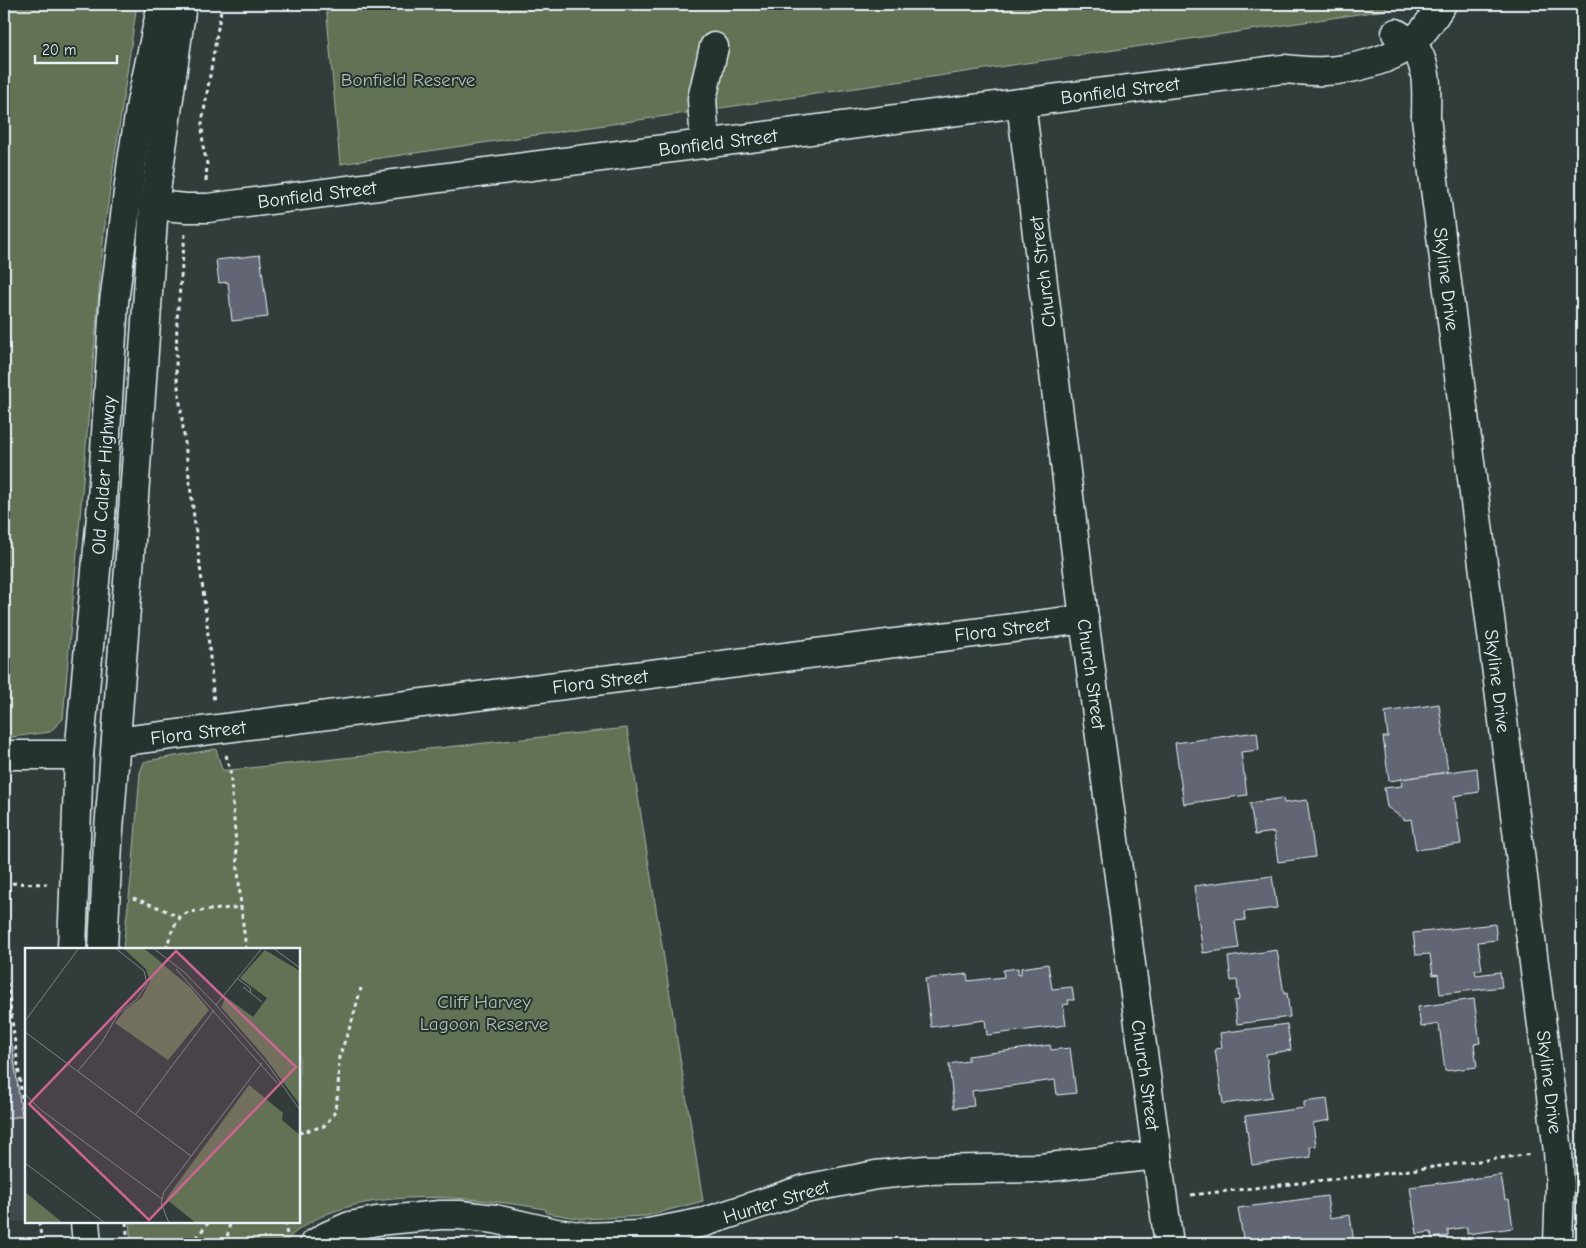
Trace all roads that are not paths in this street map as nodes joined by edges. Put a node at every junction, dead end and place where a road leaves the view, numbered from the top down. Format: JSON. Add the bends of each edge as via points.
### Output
{"nodes":[{"id":1,"x":162,"y":4,"type":"edge"},
{"id":2,"x":182,"y":4,"type":"edge"},
{"id":3,"x":1422,"y":4,"type":"edge"},
{"id":4,"x":1442,"y":4,"type":"edge"},
{"id":5,"x":1401,"y":43,"type":"junction"},
{"id":6,"x":714,"y":47,"type":"dead end"},
{"id":7,"x":1021,"y":103,"type":"junction"},
{"id":8,"x":705,"y":144,"type":"junction"},
{"id":9,"x":126,"y":203,"type":"junction"},
{"id":10,"x":154,"y":205,"type":"junction"},
{"id":11,"x":1084,"y":619,"type":"junction"},
{"id":12,"x":116,"y":742,"type":"junction"},
{"id":13,"x":4,"y":755,"type":"edge"},
{"id":14,"x":79,"y":755,"type":"junction"},
{"id":15,"x":72,"y":948,"type":"edge"},
{"id":16,"x":103,"y":948,"type":"edge"},
{"id":17,"x":1157,"y":1155,"type":"junction"},
{"id":18,"x":84,"y":1223,"type":"edge"},
{"id":19,"x":87,"y":1244,"type":"edge"},
{"id":20,"x":314,"y":1244,"type":"edge"},
{"id":21,"x":1169,"y":1244,"type":"edge"},
{"id":22,"x":1558,"y":1244,"type":"edge"}],
"edges":[{"from":1,"to":9,"type":"street","name":"Old Calder Highway","via":[[141,103]]},
{"from":2,"to":10,"type":"street","name":"Old Calder Highway"},
{"from":3,"to":5,"type":"street","via":[[1406,23]]},
{"from":4,"to":5,"type":"street","via":[[1432,19]]},
{"from":5,"to":7,"type":"street","name":"Bonfield Street","via":[[1377,44],[1283,69]]},
{"from":5,"to":22,"type":"street","name":"Skyline Drive","via":[[1405,65],[1426,118],[1558,1151]]},
{"from":6,"to":8,"type":"street","via":[[702,98]]},
{"from":7,"to":8,"type":"street","name":"Bonfield Street"},
{"from":7,"to":11,"type":"street","name":"Church Street"},
{"from":8,"to":10,"type":"street","name":"Bonfield Street","via":[[197,208]]},
{"from":9,"to":10,"type":"street","name":"Bonfield Street"},
{"from":9,"to":14,"type":"street","name":"Old Calder Highway","via":[[114,302],[101,516]]},
{"from":10,"to":12,"type":"street","name":"Old Calder Highway"},
{"from":11,"to":12,"type":"street","name":"Flora Street"},
{"from":11,"to":17,"type":"street","name":"Church Street"},
{"from":12,"to":14,"type":"street","name":"Flora Street"},
{"from":12,"to":16,"type":"street","name":"Old Calder Highway"},
{"from":13,"to":14,"type":"street"},
{"from":14,"to":15,"type":"street","name":"Old Calder Highway"},
{"from":17,"to":20,"type":"street","name":"Hunter Street","via":[[1049,1167],[925,1170],[876,1175],[805,1189],[705,1222],[638,1236],[587,1237],[495,1219],[440,1215],[350,1226]]},
{"from":17,"to":21,"type":"street","name":"Church Street"},
{"from":18,"to":19,"type":"street"}]}
